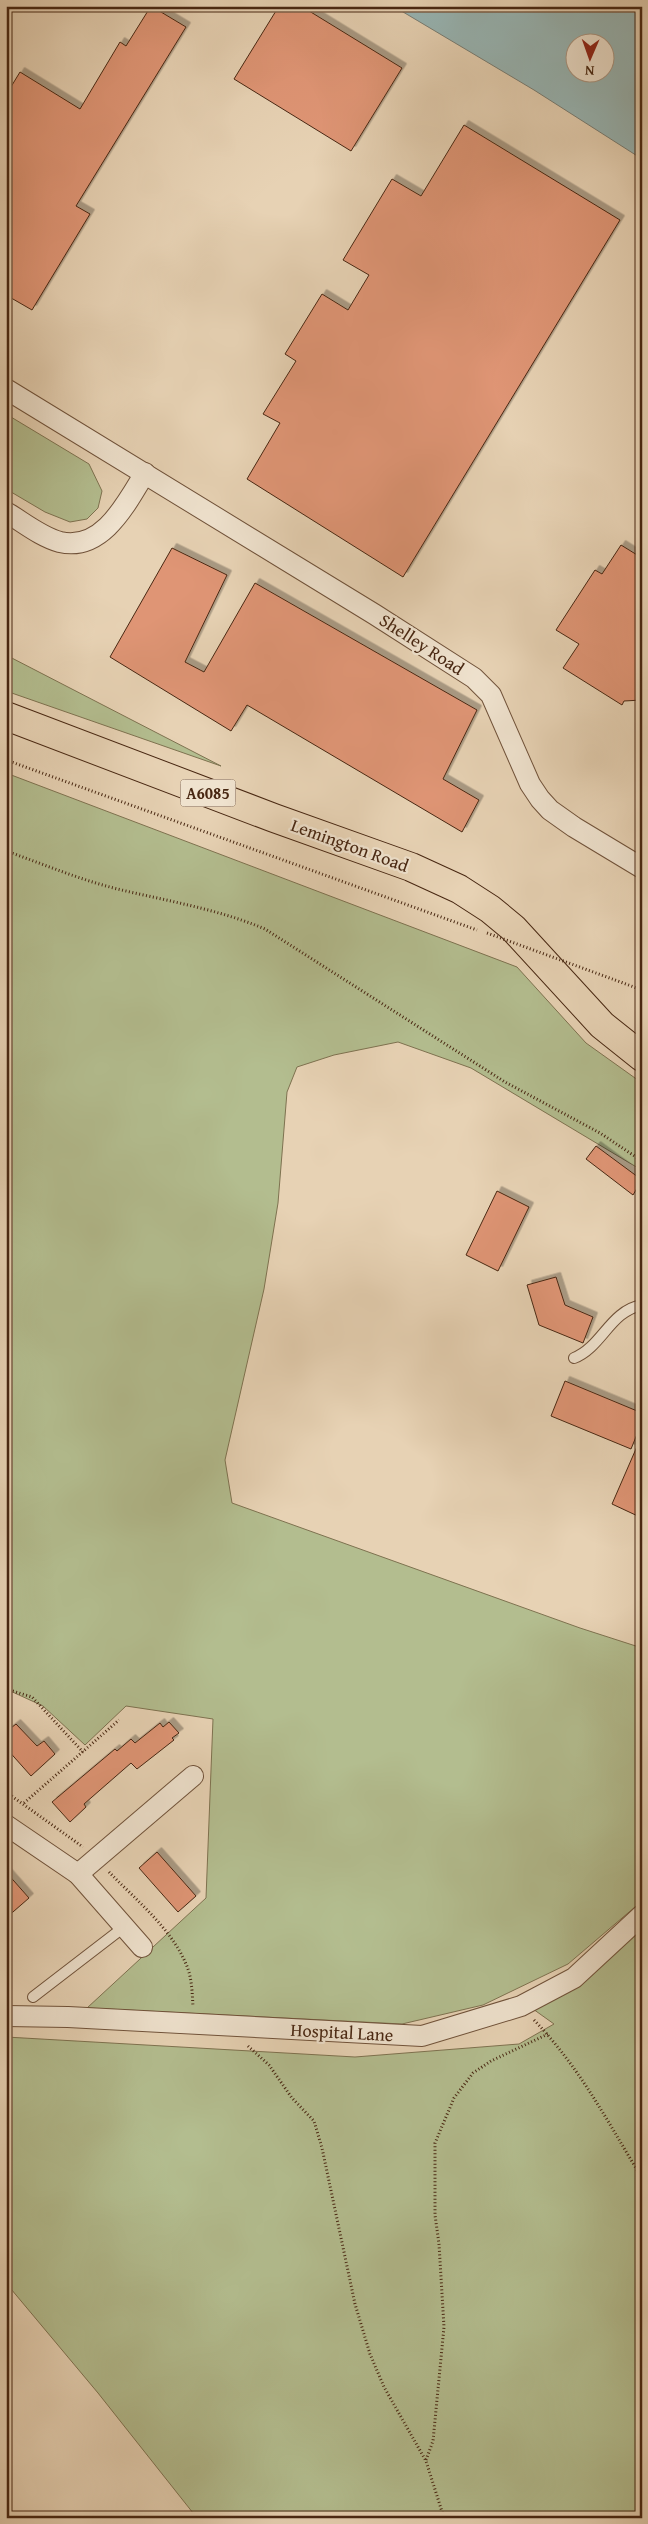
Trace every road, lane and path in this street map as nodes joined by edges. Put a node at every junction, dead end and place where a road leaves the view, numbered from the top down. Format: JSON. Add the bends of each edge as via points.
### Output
{"nodes":[{"id":1,"x":6,"y":389,"type":"edge"},
{"id":2,"x":145,"y":473,"type":"junction"},
{"id":3,"x":6,"y":512,"type":"edge"},
{"id":4,"x":6,"y":716,"type":"edge"},
{"id":5,"x":6,"y":760,"type":"edge"},
{"id":6,"x":6,"y":851,"type":"edge"},
{"id":7,"x":642,"y":868,"type":"edge"},
{"id":8,"x":642,"y":990,"type":"edge"},
{"id":9,"x":642,"y":1057,"type":"edge"},
{"id":10,"x":642,"y":1162,"type":"edge"},
{"id":11,"x":642,"y":1305,"type":"edge"},
{"id":12,"x":574,"y":1358,"type":"dead end"},
{"id":13,"x":6,"y":1689,"type":"edge"},
{"id":14,"x":119,"y":1720,"type":"dead end"},
{"id":15,"x":83,"y":1752,"type":"junction"},
{"id":16,"x":193,"y":1776,"type":"dead end"},
{"id":17,"x":24,"y":1803,"type":"dead end"},
{"id":18,"x":6,"y":1825,"type":"edge"},
{"id":19,"x":78,"y":1874,"type":"junction"},
{"id":20,"x":642,"y":1915,"type":"edge"},
{"id":21,"x":124,"y":1927,"type":"junction"},
{"id":22,"x":142,"y":1947,"type":"dead end"},
{"id":23,"x":33,"y":1997,"type":"dead end"},
{"id":24,"x":521,"y":2006,"type":"junction"},
{"id":25,"x":6,"y":2016,"type":"edge"},
{"id":26,"x":225,"y":2025,"type":"junction"},
{"id":27,"x":548,"y":2034,"type":"junction"},
{"id":28,"x":642,"y":2178,"type":"edge"},
{"id":29,"x":426,"y":2461,"type":"junction"},
{"id":30,"x":444,"y":2518,"type":"edge"}],
"edges":[{"from":1,"to":2,"type":"street","name":"Shelley Road"},
{"from":2,"to":3,"type":"street","via":[[108,526],[83,540],[59,542]]},
{"from":2,"to":7,"type":"street","name":"Shelley Road","via":[[479,682],[494,702],[522,767],[540,799],[574,827]]},
{"from":4,"to":9,"type":"main road","name":"Lemington Road","number":"A6085","via":[[411,867],[459,888],[513,928],[602,1024]]},
{"from":5,"to":8,"type":"path","bridge":true},
{"from":6,"to":10,"type":"path","via":[[90,881],[240,918],[265,929],[505,1082],[600,1134]]},
{"from":11,"to":12,"type":"lane","via":[[614,1320],[587,1353]]},
{"from":13,"to":15,"type":"path","via":[[32,1697]]},
{"from":14,"to":15,"type":"path"},
{"from":15,"to":17,"type":"path"},
{"from":16,"to":19,"type":"street"},
{"from":18,"to":19,"type":"street"},
{"from":19,"to":21,"type":"street"},
{"from":20,"to":24,"type":"street","name":"Hospital Lane","via":[[574,1978]]},
{"from":21,"to":22,"type":"street"},
{"from":21,"to":23,"type":"lane"},
{"from":24,"to":26,"type":"street","name":"Hospital Lane","via":[[422,2036]]},
{"from":24,"to":27,"type":"path"},
{"from":25,"to":26,"type":"street","name":"Hospital Lane"},
{"from":26,"to":29,"type":"path","via":[[270,2065],[292,2098],[314,2121],[355,2304],[370,2354],[384,2387]]},
{"from":27,"to":28,"type":"path","via":[[578,2071]]},
{"from":27,"to":29,"type":"path","via":[[491,2061],[473,2074],[454,2098],[435,2143],[435,2216],[444,2327],[433,2441]]},
{"from":29,"to":30,"type":"path"}]}
